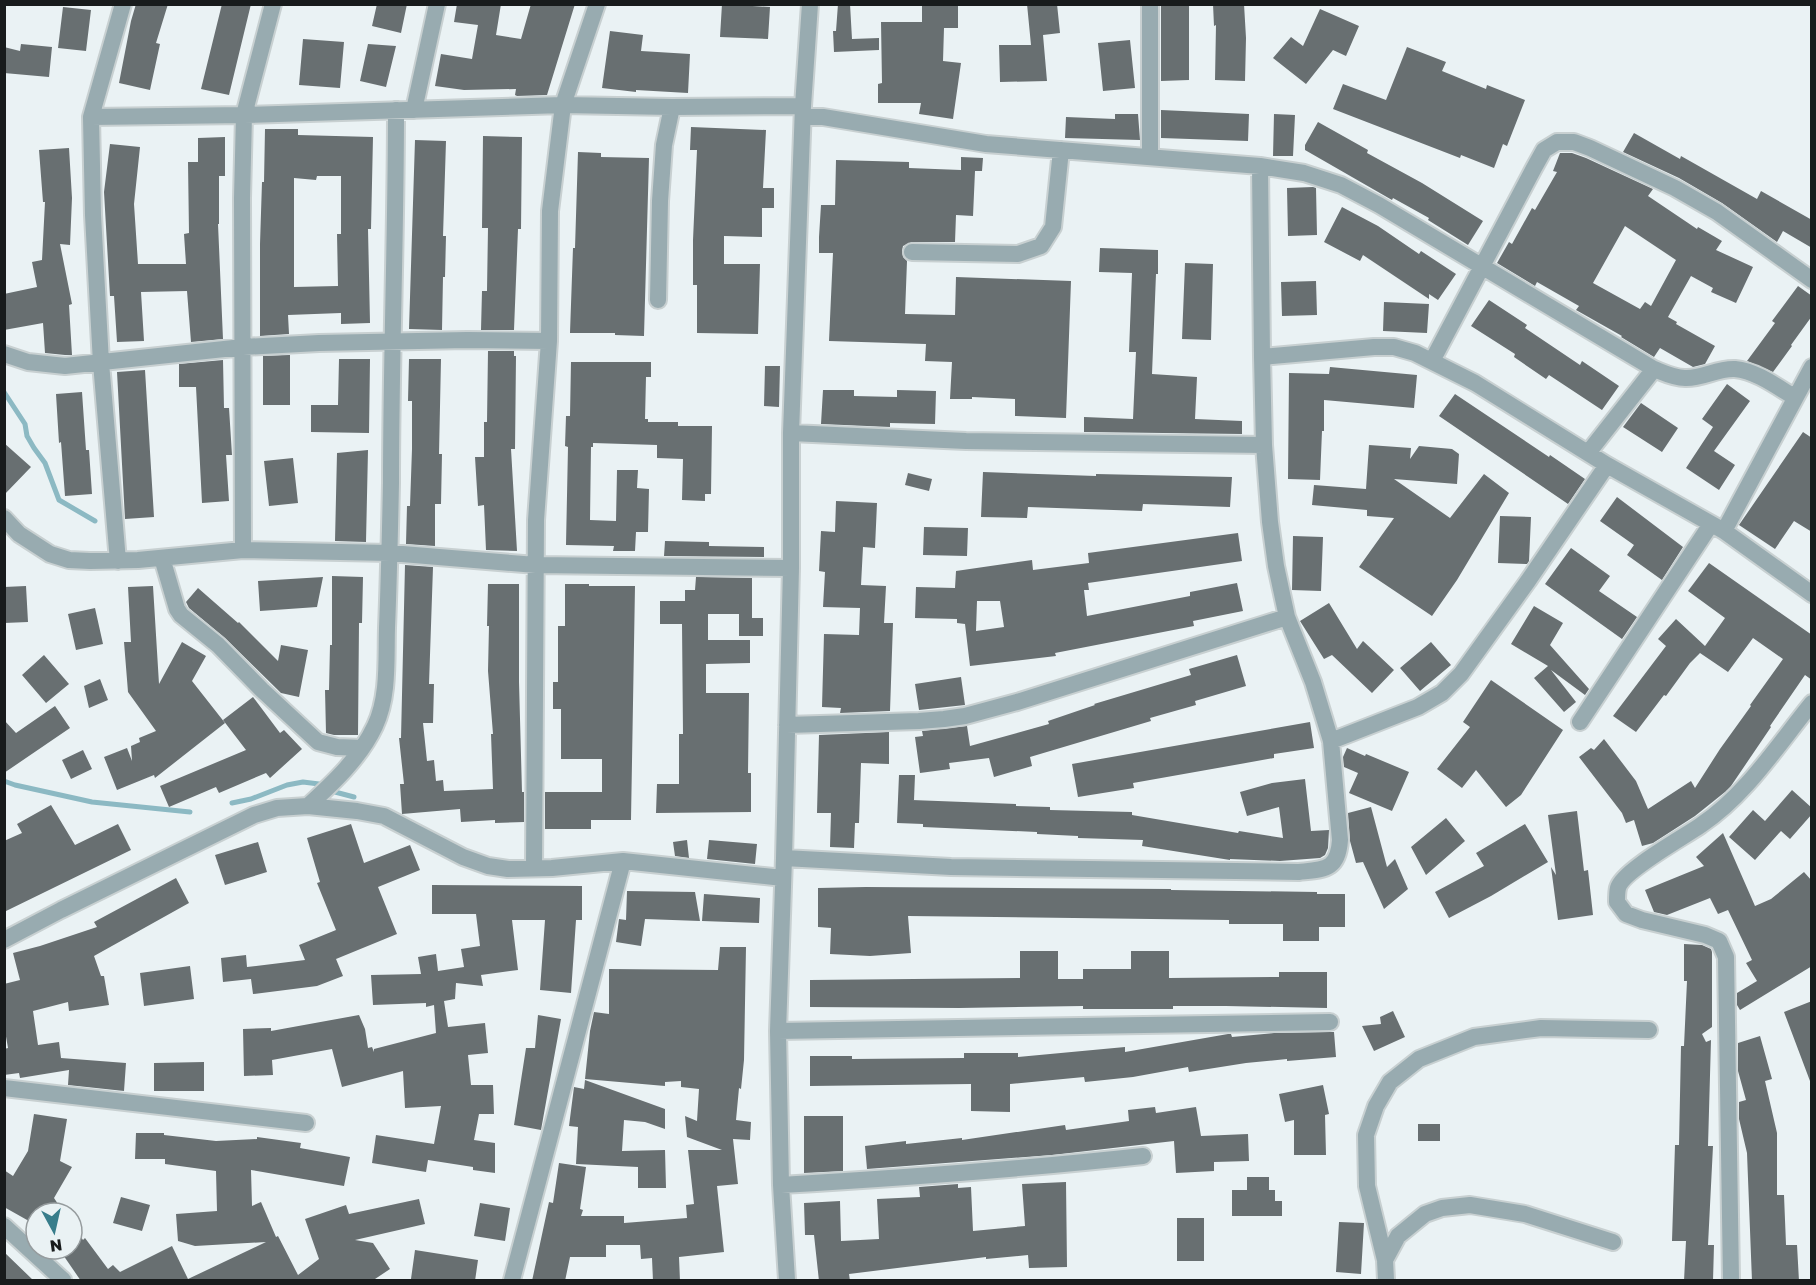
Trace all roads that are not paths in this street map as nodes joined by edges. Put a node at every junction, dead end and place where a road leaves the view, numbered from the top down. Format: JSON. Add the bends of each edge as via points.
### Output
{"nodes":[{"id":1,"x":123,"y":4,"type":"edge"},
{"id":2,"x":273,"y":4,"type":"edge"},
{"id":3,"x":436,"y":4,"type":"edge"},
{"id":4,"x":597,"y":4,"type":"edge"},
{"id":5,"x":810,"y":4,"type":"edge"},
{"id":6,"x":1150,"y":4,"type":"edge"},
{"id":7,"x":563,"y":105,"type":"junction"},
{"id":8,"x":672,"y":108,"type":"junction"},
{"id":9,"x":396,"y":110,"type":"junction"},
{"id":10,"x":414,"y":110,"type":"junction"},
{"id":11,"x":803,"y":112,"type":"junction"},
{"id":12,"x":244,"y":115,"type":"junction"},
{"id":13,"x":91,"y":117,"type":"junction"},
{"id":14,"x":1061,"y":150,"type":"junction"},
{"id":15,"x":1150,"y":157,"type":"junction"},
{"id":16,"x":1260,"y":166,"type":"junction"},
{"id":17,"x":912,"y":252,"type":"dead end"},
{"id":18,"x":1482,"y":267,"type":"junction"},
{"id":19,"x":1812,"y":280,"type":"edge"},
{"id":20,"x":658,"y":300,"type":"dead end"},
{"id":21,"x":391,"y":341,"type":"junction"},
{"id":22,"x":549,"y":341,"type":"junction"},
{"id":23,"x":243,"y":347,"type":"junction"},
{"id":24,"x":4,"y":354,"type":"edge"},
{"id":25,"x":1262,"y":357,"type":"junction"},
{"id":26,"x":1432,"y":362,"type":"junction"},
{"id":27,"x":101,"y":363,"type":"junction"},
{"id":28,"x":1812,"y":366,"type":"edge"},
{"id":29,"x":1654,"y":369,"type":"junction"},
{"id":30,"x":1794,"y":397,"type":"junction"},
{"id":31,"x":791,"y":433,"type":"junction"},
{"id":32,"x":1264,"y":445,"type":"junction"},
{"id":33,"x":1588,"y":453,"type":"junction"},
{"id":34,"x":1608,"y":465,"type":"junction"},
{"id":35,"x":4,"y":519,"type":"edge"},
{"id":36,"x":1717,"y":527,"type":"junction"},
{"id":37,"x":243,"y":550,"type":"junction"},
{"id":38,"x":390,"y":553,"type":"junction"},
{"id":39,"x":162,"y":558,"type":"junction"},
{"id":40,"x":118,"y":561,"type":"junction"},
{"id":41,"x":536,"y":565,"type":"junction"},
{"id":42,"x":791,"y":568,"type":"junction"},
{"id":43,"x":1812,"y":594,"type":"edge"},
{"id":44,"x":1287,"y":617,"type":"junction"},
{"id":45,"x":1812,"y":703,"type":"edge"},
{"id":46,"x":1580,"y":722,"type":"dead end"},
{"id":47,"x":787,"y":725,"type":"junction"},
{"id":48,"x":1331,"y":741,"type":"junction"},
{"id":49,"x":362,"y":748,"type":"junction"},
{"id":50,"x":308,"y":806,"type":"junction"},
{"id":51,"x":784,"y":858,"type":"junction"},
{"id":52,"x":623,"y":861,"type":"junction"},
{"id":53,"x":534,"y":868,"type":"junction"},
{"id":54,"x":783,"y":878,"type":"junction"},
{"id":55,"x":4,"y":940,"type":"edge"},
{"id":56,"x":1330,"y":1022,"type":"dead end"},
{"id":57,"x":1649,"y":1030,"type":"dead end"},
{"id":58,"x":777,"y":1031,"type":"junction"},
{"id":59,"x":4,"y":1088,"type":"edge"},
{"id":60,"x":306,"y":1123,"type":"dead end"},
{"id":61,"x":1143,"y":1156,"type":"dead end"},
{"id":62,"x":781,"y":1185,"type":"junction"},
{"id":63,"x":4,"y":1226,"type":"edge"},
{"id":64,"x":1613,"y":1242,"type":"dead end"},
{"id":65,"x":1385,"y":1260,"type":"junction"},
{"id":66,"x":63,"y":1281,"type":"edge"},
{"id":67,"x":512,"y":1281,"type":"edge"},
{"id":68,"x":787,"y":1281,"type":"edge"},
{"id":69,"x":1386,"y":1281,"type":"edge"},
{"id":70,"x":1731,"y":1281,"type":"edge"}],
"edges":[{"from":1,"to":13,"type":"street"},
{"from":2,"to":12,"type":"street"},
{"from":3,"to":10,"type":"street"},
{"from":4,"to":7,"type":"street"},
{"from":5,"to":11,"type":"street"},
{"from":6,"to":15,"type":"street"},
{"from":7,"to":8,"type":"street"},
{"from":7,"to":10,"type":"street"},
{"from":7,"to":22,"type":"street","via":[[550,211]]},
{"from":8,"to":11,"type":"street"},
{"from":8,"to":20,"type":"street","via":[[664,145]]},
{"from":9,"to":10,"type":"street"},
{"from":9,"to":12,"type":"street"},
{"from":9,"to":21,"type":"street"},
{"from":11,"to":14,"type":"street","via":[[986,144]]},
{"from":11,"to":31,"type":"street"},
{"from":12,"to":13,"type":"street"},
{"from":12,"to":23,"type":"street"},
{"from":13,"to":27,"type":"street"},
{"from":14,"to":15,"type":"street"},
{"from":14,"to":17,"type":"street","via":[[1053,227],[1041,246],[1018,254]]},
{"from":15,"to":16,"type":"street"},
{"from":16,"to":18,"type":"street","via":[[1341,185]]},
{"from":16,"to":25,"type":"street"},
{"from":18,"to":19,"type":"street","via":[[1544,150],[1557,142],[1574,142],[1708,207]]},
{"from":18,"to":26,"type":"street"},
{"from":18,"to":29,"type":"street"},
{"from":21,"to":22,"type":"street"},
{"from":21,"to":23,"type":"street"},
{"from":21,"to":38,"type":"street"},
{"from":22,"to":41,"type":"street"},
{"from":23,"to":27,"type":"street"},
{"from":23,"to":37,"type":"street"},
{"from":24,"to":27,"type":"street","via":[[28,362],[65,366]]},
{"from":25,"to":26,"type":"street","via":[[1394,347],[1415,352]]},
{"from":25,"to":32,"type":"street"},
{"from":26,"to":33,"type":"street","via":[[1475,383]]},
{"from":27,"to":40,"type":"street"},
{"from":28,"to":30,"type":"street"},
{"from":29,"to":30,"type":"street","via":[[1687,378],[1736,369],[1755,374]]},
{"from":29,"to":33,"type":"street"},
{"from":30,"to":36,"type":"street"},
{"from":31,"to":32,"type":"street","via":[[966,441]]},
{"from":31,"to":42,"type":"street"},
{"from":32,"to":44,"type":"street","via":[[1270,522]]},
{"from":33,"to":34,"type":"street"},
{"from":34,"to":36,"type":"street"},
{"from":34,"to":48,"type":"street","via":[[1461,674],[1442,693],[1418,707]]},
{"from":35,"to":40,"type":"street","via":[[50,554],[69,560]]},
{"from":36,"to":43,"type":"street"},
{"from":36,"to":46,"type":"street"},
{"from":37,"to":38,"type":"street"},
{"from":37,"to":39,"type":"street"},
{"from":38,"to":41,"type":"street"},
{"from":38,"to":49,"type":"street","via":[[385,691],[375,726]]},
{"from":39,"to":40,"type":"street"},
{"from":39,"to":49,"type":"street","via":[[181,615],[218,645],[318,742]]},
{"from":41,"to":42,"type":"street"},
{"from":41,"to":53,"type":"street"},
{"from":42,"to":47,"type":"street"},
{"from":44,"to":47,"type":"street","via":[[965,716]]},
{"from":44,"to":48,"type":"street"},
{"from":45,"to":70,"type":"street","via":[[1743,790],[1718,814],[1633,869],[1618,887],[1617,902],[1626,914],[1719,941],[1726,957]]},
{"from":47,"to":51,"type":"street"},
{"from":48,"to":51,"type":"street","via":[[1339,852],[1334,863],[1320,869],[1299,872],[951,867]]},
{"from":49,"to":50,"type":"street"},
{"from":50,"to":53,"type":"street","via":[[384,816],[462,857],[488,866]]},
{"from":50,"to":55,"type":"street","via":[[254,814]]},
{"from":51,"to":54,"type":"street"},
{"from":52,"to":53,"type":"street"},
{"from":52,"to":54,"type":"street"},
{"from":52,"to":67,"type":"street"},
{"from":54,"to":58,"type":"street"},
{"from":56,"to":58,"type":"street"},
{"from":57,"to":65,"type":"street","via":[[1541,1029],[1474,1037],[1419,1059],[1390,1082],[1366,1135],[1366,1186]]},
{"from":58,"to":62,"type":"street"},
{"from":59,"to":60,"type":"street"},
{"from":61,"to":62,"type":"street"},
{"from":62,"to":68,"type":"street"},
{"from":63,"to":66,"type":"street"},
{"from":64,"to":65,"type":"street","via":[[1525,1214],[1470,1205],[1425,1214],[1398,1236]]},
{"from":65,"to":69,"type":"street"}]}
